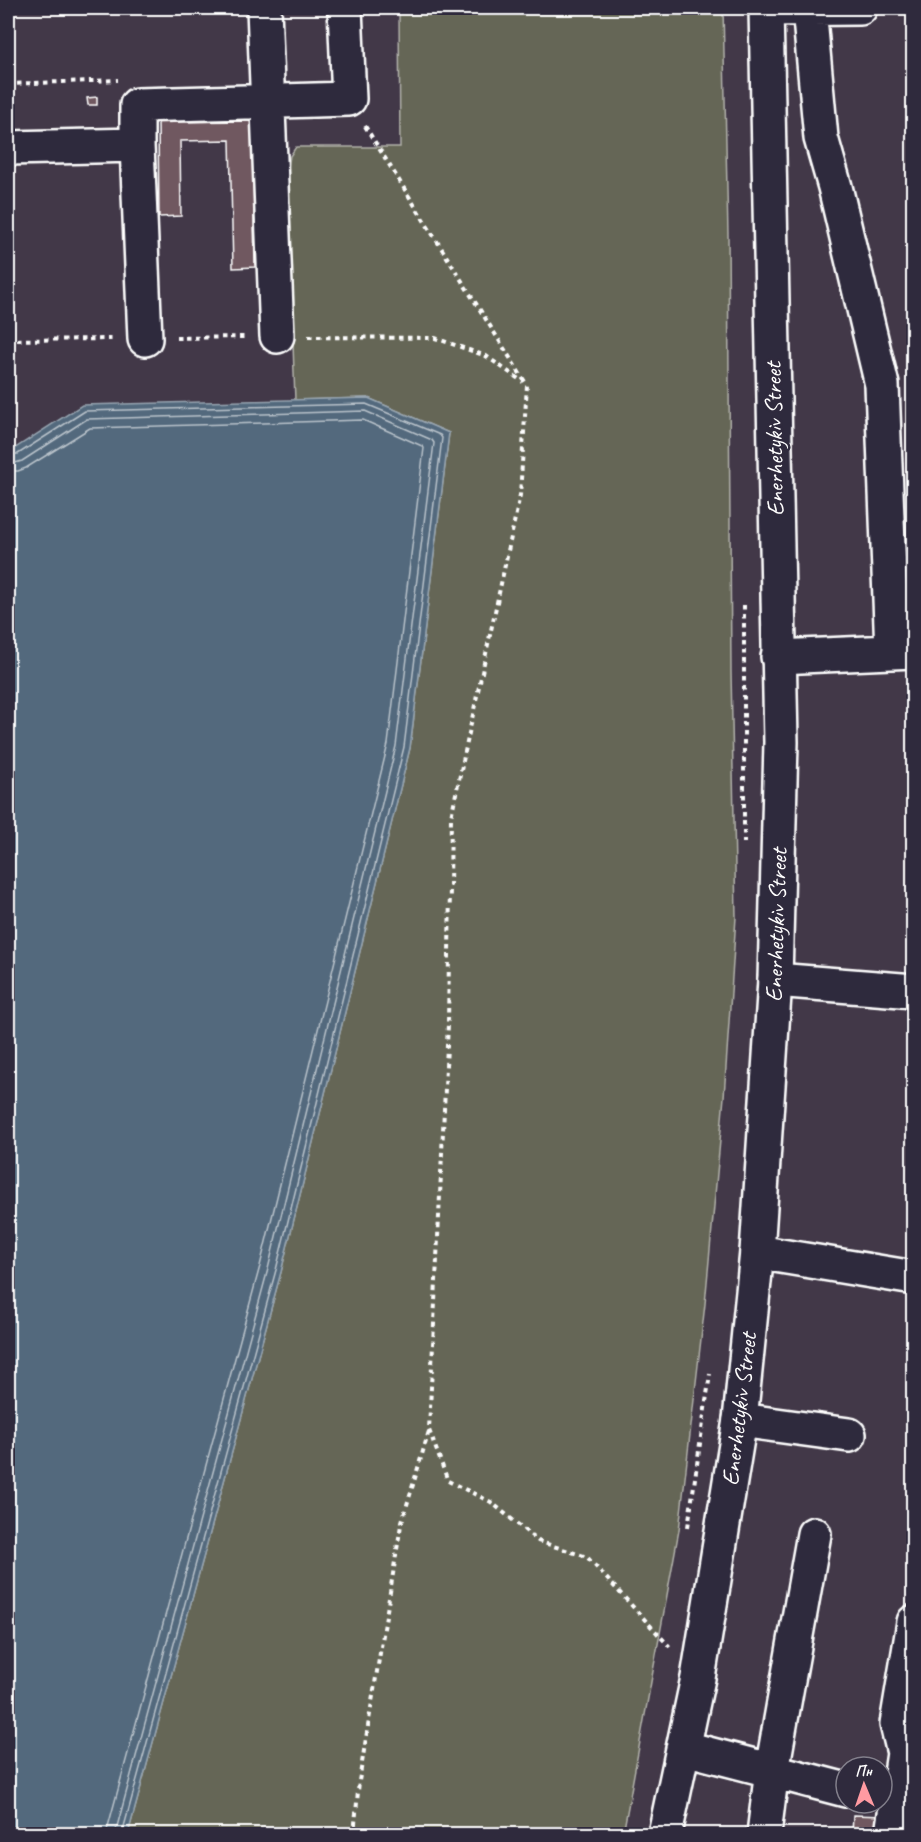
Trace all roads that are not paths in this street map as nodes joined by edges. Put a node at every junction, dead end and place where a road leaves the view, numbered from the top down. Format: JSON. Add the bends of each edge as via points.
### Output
{"nodes":[{"id":1,"x":264,"y":8,"type":"edge"},
{"id":2,"x":345,"y":8,"type":"edge"},
{"id":3,"x":766,"y":8,"type":"edge"},
{"id":4,"x":809,"y":8,"type":"edge"},
{"id":5,"x":860,"y":8,"type":"edge"},
{"id":6,"x":267,"y":101,"type":"junction"},
{"id":7,"x":137,"y":144,"type":"junction"},
{"id":8,"x":8,"y":148,"type":"edge"},
{"id":9,"x":277,"y":336,"type":"road end"},
{"id":10,"x":145,"y":339,"type":"dead end"},
{"id":11,"x":900,"y":488,"type":"edge"},
{"id":12,"x":903,"y":651,"type":"edge"},
{"id":13,"x":778,"y":657,"type":"junction"},
{"id":14,"x":775,"y":981,"type":"junction"},
{"id":15,"x":914,"y":991,"type":"edge"},
{"id":16,"x":757,"y":1252,"type":"junction"},
{"id":17,"x":914,"y":1278,"type":"edge"},
{"id":18,"x":740,"y":1420,"type":"junction"},
{"id":19,"x":849,"y":1435,"type":"dead end"},
{"id":20,"x":814,"y":1534,"type":"dead end"},
{"id":21,"x":914,"y":1622,"type":"edge"},
{"id":22,"x":905,"y":1724,"type":"edge"},
{"id":23,"x":685,"y":1748,"type":"junction"},
{"id":24,"x":772,"y":1770,"type":"junction"},
{"id":25,"x":834,"y":1787,"type":"edge"},
{"id":26,"x":896,"y":1812,"type":"edge"},
{"id":27,"x":665,"y":1834,"type":"edge"},
{"id":28,"x":764,"y":1834,"type":"edge"}],
"edges":[{"from":1,"to":6,"type":"main road"},
{"from":2,"to":6,"type":"main road","via":[[349,99]]},
{"from":3,"to":4,"type":"main road"},
{"from":3,"to":13,"type":"main road","name":"Enerhetykiv Street"},
{"from":4,"to":5,"type":"main road"},
{"from":4,"to":11,"type":"main road","via":[[821,138],[882,385]]},
{"from":6,"to":7,"type":"main road","via":[[137,105]]},
{"from":6,"to":9,"type":"main road"},
{"from":7,"to":8,"type":"main road"},
{"from":7,"to":10,"type":"main road"},
{"from":11,"to":12,"type":"main road"},
{"from":12,"to":13,"type":"main road"},
{"from":13,"to":14,"type":"main road","name":"Enerhetykiv Street","via":[[781,742]]},
{"from":14,"to":15,"type":"main road"},
{"from":14,"to":16,"type":"main road","name":"Enerhetykiv Street"},
{"from":16,"to":17,"type":"main road"},
{"from":16,"to":18,"type":"main road","name":"Enerhetykiv Street"},
{"from":18,"to":19,"type":"main road"},
{"from":18,"to":23,"type":"main road","name":"Enerhetykiv Street"},
{"from":20,"to":24,"type":"main road"},
{"from":21,"to":22,"type":"main road"},
{"from":22,"to":26,"type":"main road"},
{"from":23,"to":24,"type":"main road"},
{"from":23,"to":27,"type":"main road","name":"Enerhetykiv Street"},
{"from":24,"to":25,"type":"main road"},
{"from":24,"to":28,"type":"main road"}]}
